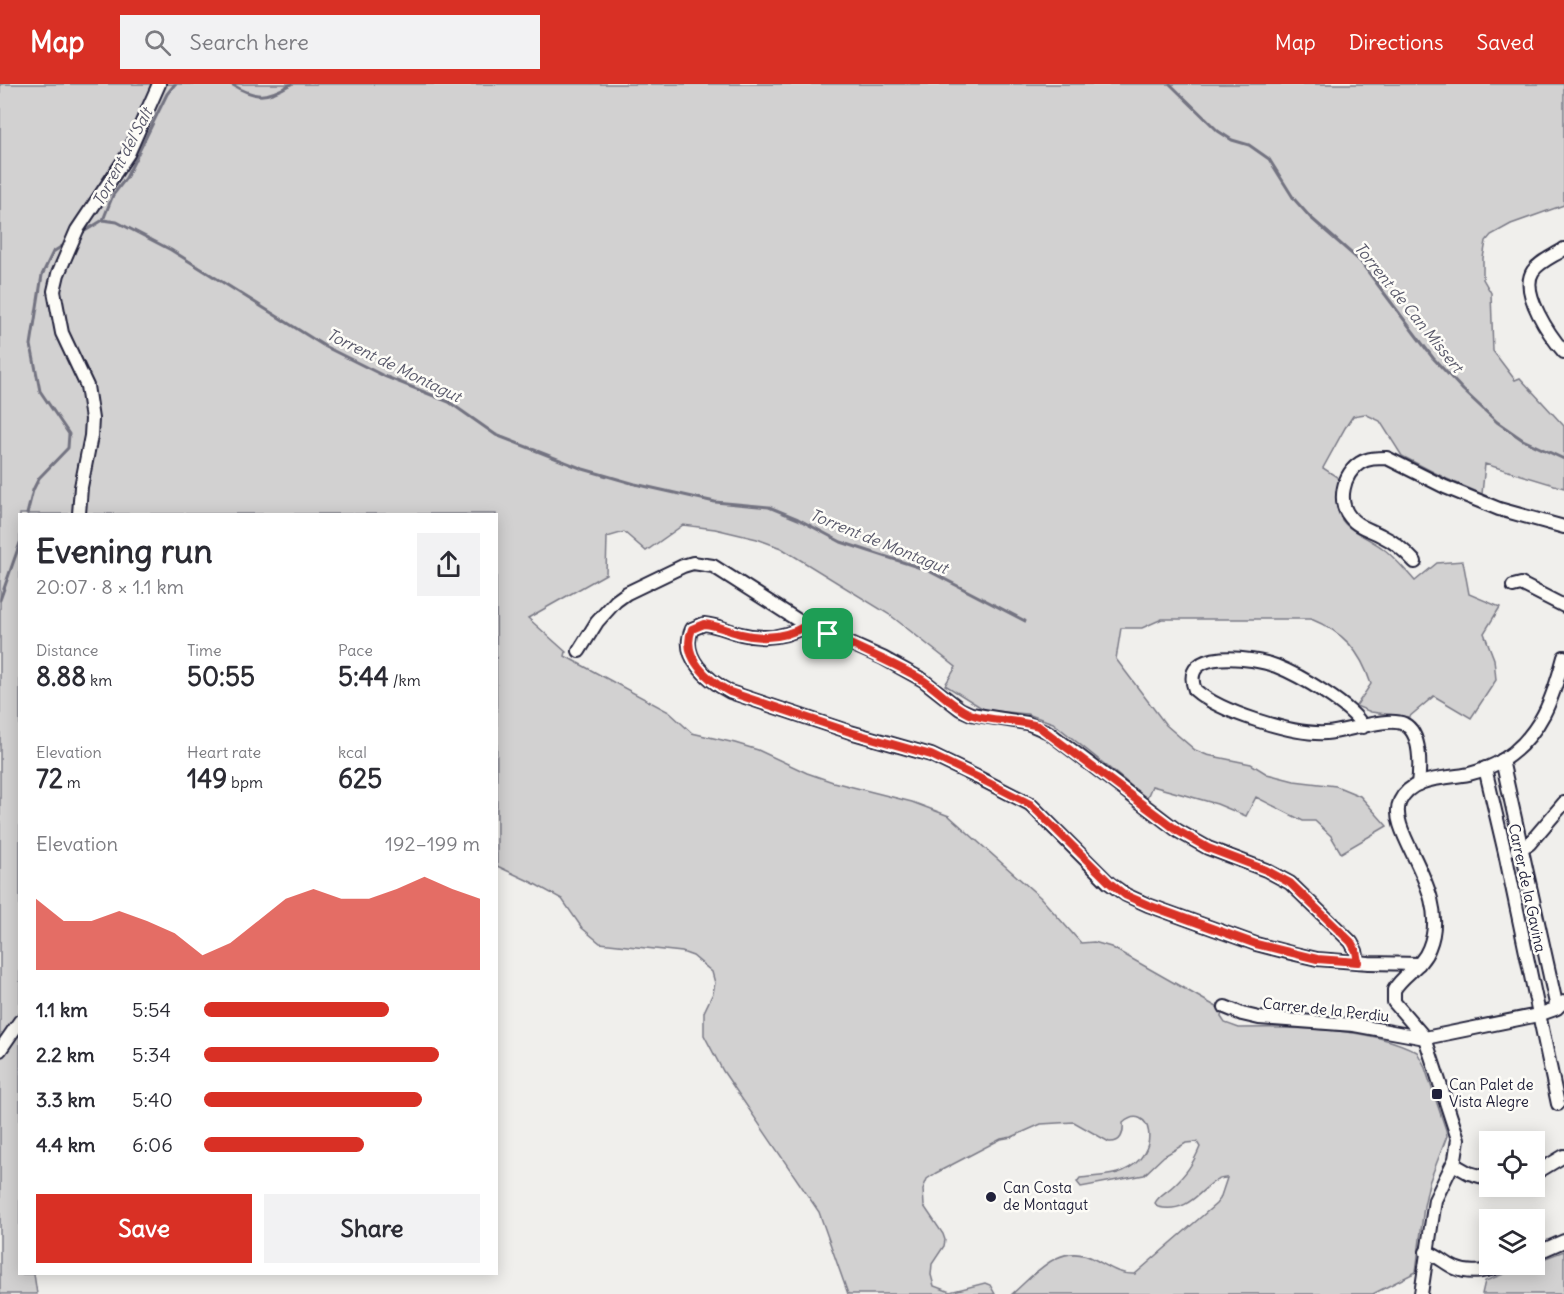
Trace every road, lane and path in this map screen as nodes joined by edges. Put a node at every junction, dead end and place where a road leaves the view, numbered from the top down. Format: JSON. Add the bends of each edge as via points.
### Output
{"nodes":[{"id":1,"x":159,"y":84,"type":"edge"},
{"id":2,"x":1564,"y":249,"type":"edge"},
{"id":3,"x":1564,"y":352,"type":"edge"},
{"id":4,"x":79,"y":513,"type":"edge"},
{"id":5,"x":1564,"y":527,"type":"edge"},
{"id":6,"x":1415,"y":562,"type":"dead end"},
{"id":7,"x":1513,"y":586,"type":"dead end"},
{"id":8,"x":1564,"y":606,"type":"edge"},
{"id":9,"x":807,"y":625,"type":"junction"},
{"id":10,"x":579,"y":651,"type":"dead end"},
{"id":11,"x":1564,"y":657,"type":"edge"},
{"id":12,"x":1363,"y":727,"type":"junction"},
{"id":13,"x":1502,"y":760,"type":"junction"},
{"id":14,"x":1485,"y":768,"type":"junction"},
{"id":15,"x":1418,"y":784,"type":"junction"},
{"id":16,"x":1564,"y":803,"type":"edge"},
{"id":17,"x":1522,"y":849,"type":"junction"},
{"id":18,"x":1505,"y":853,"type":"junction"},
{"id":19,"x":1358,"y":962,"type":"junction"},
{"id":20,"x":1419,"y":964,"type":"junction"},
{"id":21,"x":1560,"y":1005,"type":"edge"},
{"id":22,"x":1225,"y":1007,"type":"dead end"},
{"id":23,"x":1538,"y":1015,"type":"junction"},
{"id":24,"x":18,"y":1023,"type":"edge"},
{"id":25,"x":1425,"y":1038,"type":"junction"},
{"id":26,"x":0,"y":1050,"type":"edge"},
{"id":27,"x":1558,"y":1104,"type":"dead end"},
{"id":28,"x":1564,"y":1156,"type":"edge"},
{"id":29,"x":1453,"y":1164,"type":"junction"},
{"id":30,"x":1545,"y":1167,"type":"edge"},
{"id":31,"x":1479,"y":1176,"type":"edge"},
{"id":32,"x":1564,"y":1241,"type":"edge"},
{"id":33,"x":1545,"y":1249,"type":"edge"},
{"id":34,"x":1426,"y":1252,"type":"junction"},
{"id":35,"x":1479,"y":1271,"type":"edge"},
{"id":36,"x":1421,"y":1294,"type":"edge"}],
"edges":[{"from":1,"to":4,"type":"street","via":[[128,154],[77,230],[54,291],[62,333],[87,386],[92,419]]},
{"from":2,"to":3,"type":"street","via":[[1539,265],[1529,283],[1538,313]]},
{"from":5,"to":6,"type":"street","via":[[1499,509],[1387,458],[1361,462],[1346,480],[1343,496],[1347,513],[1357,524],[1394,542]]},
{"from":7,"to":8,"type":"street","via":[[1521,585]]},
{"from":9,"to":10,"type":"street","via":[[718,569],[693,563],[616,601]]},
{"from":9,"to":19,"type":"street","via":[[883,658],[971,714],[1027,723],[1048,732],[1178,831],[1290,883],[1351,942]]},
{"from":9,"to":19,"type":"street","via":[[784,635],[754,637],[704,624],[692,629],[689,645],[698,667],[716,685],[730,692],[931,755],[1030,804],[1125,895],[1256,944],[1317,959]]},
{"from":11,"to":13,"type":"street","via":[[1543,718],[1528,738]]},
{"from":12,"to":12,"type":"street","via":[[1325,733],[1265,723],[1201,696],[1195,690],[1193,673],[1204,663],[1227,658],[1277,666],[1333,699],[1359,719]]},
{"from":12,"to":15,"type":"street","via":[[1394,722],[1409,728],[1419,758]]},
{"from":13,"to":14,"type":"street"},
{"from":13,"to":17,"type":"street","name":"Carrer de la Gavina"},
{"from":14,"to":15,"type":"street"},
{"from":14,"to":18,"type":"street","name":"Carrer de la Gavina"},
{"from":15,"to":20,"type":"street","via":[[1399,802],[1397,816],[1432,902],[1432,938]]},
{"from":16,"to":17,"type":"street"},
{"from":17,"to":18,"type":"street"},
{"from":17,"to":21,"type":"street","name":"Carrer de la Gavina"},
{"from":18,"to":23,"type":"street","name":"Carrer de la Gavina"},
{"from":19,"to":20,"type":"street"},
{"from":20,"to":25,"type":"street","via":[[1396,985],[1392,995],[1399,1010]]},
{"from":21,"to":23,"type":"street","name":"Carrer de la Perdiu"},
{"from":22,"to":25,"type":"street","name":"Carrer de la Perdiu","via":[[1259,1018],[1353,1025]]},
{"from":23,"to":25,"type":"street","name":"Carrer de la Perdiu"},
{"from":23,"to":27,"type":"street","name":"Carrer de la Gavina"},
{"from":24,"to":26,"type":"street"},
{"from":25,"to":29,"type":"street","via":[[1456,1130],[1458,1149]]},
{"from":28,"to":30,"type":"street"},
{"from":29,"to":31,"type":"street"},
{"from":29,"to":34,"type":"street","via":[[1435,1200]]},
{"from":32,"to":33,"type":"street"},
{"from":34,"to":35,"type":"street","via":[[1456,1268]]},
{"from":34,"to":36,"type":"street"}]}
